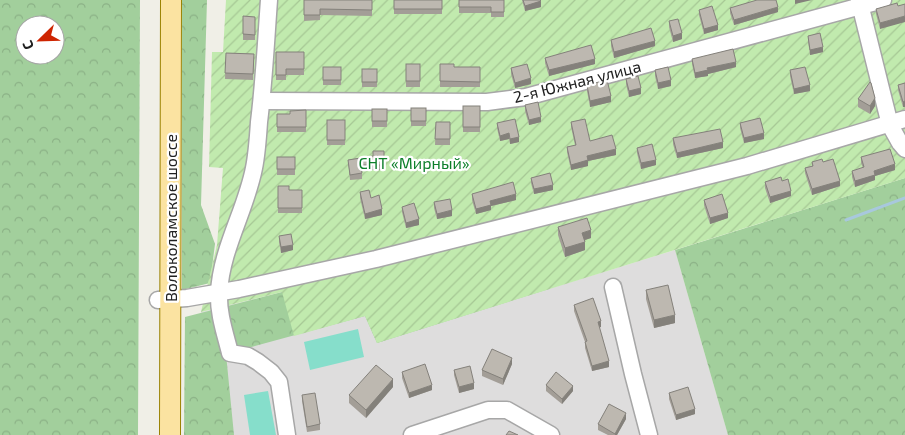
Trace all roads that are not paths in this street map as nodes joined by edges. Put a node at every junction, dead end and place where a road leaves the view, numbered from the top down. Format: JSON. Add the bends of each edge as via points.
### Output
{"nodes":[{"id":1,"x":158,"y":0,"type":"edge"},
{"id":2,"x":170,"y":0,"type":"edge"},
{"id":3,"x":269,"y":0,"type":"edge"},
{"id":4,"x":883,"y":0,"type":"edge"},
{"id":5,"x":860,"y":3,"type":"edge"},
{"id":6,"x":262,"y":101,"type":"junction"},
{"id":7,"x":897,"y":122,"type":"edge"},
{"id":8,"x":905,"y":149,"type":"edge"},
{"id":9,"x":613,"y":287,"type":"dead end"},
{"id":10,"x":219,"y":293,"type":"junction"},
{"id":11,"x":164,"y":300,"type":"junction"},
{"id":12,"x":157,"y":435,"type":"edge"},
{"id":13,"x":170,"y":435,"type":"edge"},
{"id":14,"x":287,"y":435,"type":"edge"},
{"id":15,"x":412,"y":435,"type":"edge"},
{"id":16,"x":551,"y":435,"type":"edge"},
{"id":17,"x":649,"y":435,"type":"edge"}],
"edges":[{"from":1,"to":11,"type":"main road","name":"Волоколамское шоссе"},
{"from":2,"to":11,"type":"main road","name":"Волоколамское шоссе"},
{"from":3,"to":6,"type":"lane"},
{"from":4,"to":5,"type":"lane","name":"2-я Южная улица"},
{"from":5,"to":6,"type":"lane","name":"2-я Южная улица","via":[[526,96],[487,102]]},
{"from":5,"to":7,"type":"lane"},
{"from":6,"to":10,"type":"lane","via":[[255,166],[248,196],[228,247]]},
{"from":7,"to":8,"type":"lane","via":[[900,143]]},
{"from":7,"to":10,"type":"lane","via":[[737,168],[405,252]]},
{"from":9,"to":17,"type":"lane"},
{"from":10,"to":11,"type":"lane"},
{"from":10,"to":14,"type":"lane","via":[[230,353],[248,356],[271,372],[279,382]]},
{"from":11,"to":12,"type":"main road","name":"Волоколамское шоссе"},
{"from":11,"to":13,"type":"main road","name":"Волоколамское шоссе"},
{"from":15,"to":16,"type":"lane","via":[[488,410],[506,410]]}]}
